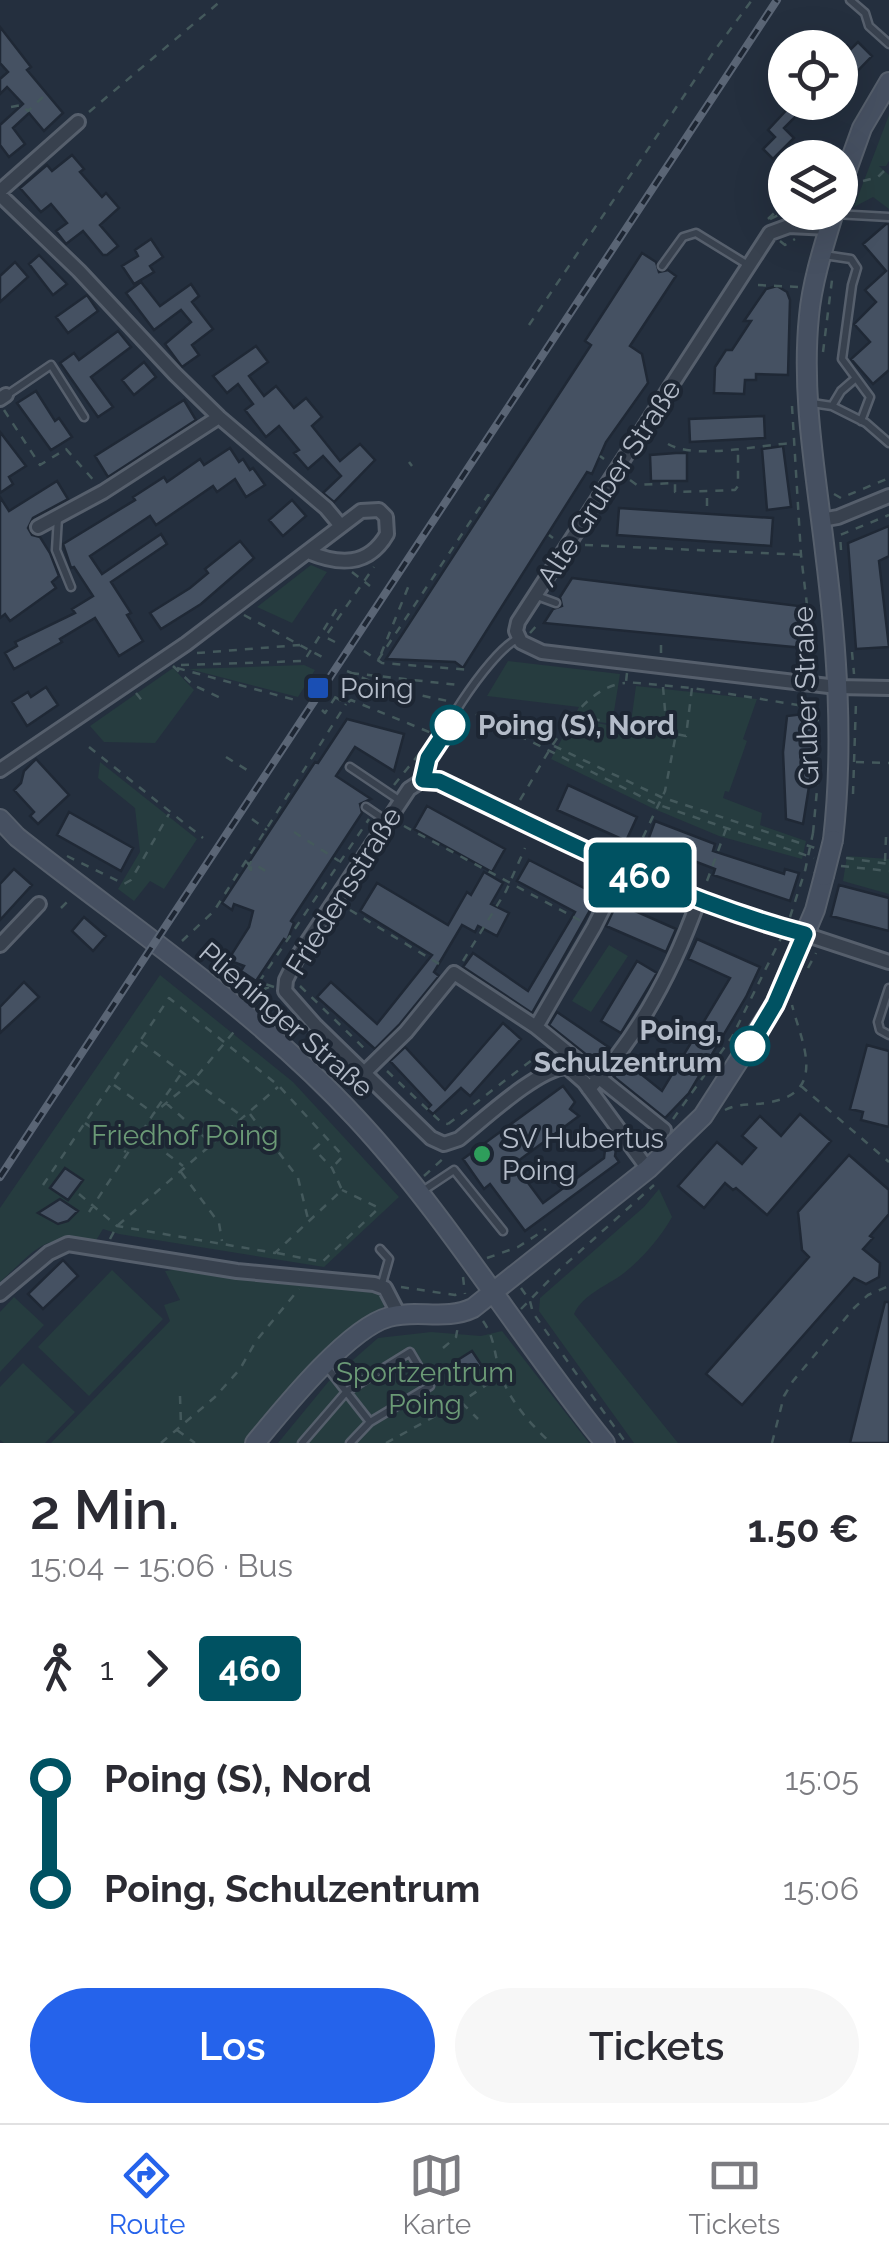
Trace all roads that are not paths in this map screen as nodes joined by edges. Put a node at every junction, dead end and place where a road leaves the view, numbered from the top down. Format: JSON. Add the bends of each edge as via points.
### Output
{"nodes":[{"id":1,"x":850,"y":0,"type":"edge"},
{"id":2,"x":889,"y":44,"type":"edge"},
{"id":3,"x":889,"y":82,"type":"edge"},
{"id":4,"x":78,"y":122,"type":"road end"},
{"id":5,"x":858,"y":140,"type":"edge"},
{"id":6,"x":0,"y":193,"type":"edge"},
{"id":7,"x":889,"y":217,"type":"edge"},
{"id":8,"x":858,"y":218,"type":"edge"},
{"id":9,"x":778,"y":230,"type":"edge"},
{"id":10,"x":831,"y":230,"type":"edge"},
{"id":11,"x":830,"y":255,"type":"junction"},
{"id":12,"x":748,"y":265,"type":"junction"},
{"id":13,"x":662,"y":266,"type":"dead end"},
{"id":14,"x":856,"y":378,"type":"junction"},
{"id":15,"x":2,"y":400,"type":"edge"},
{"id":16,"x":801,"y":400,"type":"junction"},
{"id":17,"x":832,"y":406,"type":"junction"},
{"id":18,"x":84,"y":417,"type":"dead end"},
{"id":19,"x":219,"y":417,"type":"junction"},
{"id":20,"x":861,"y":422,"type":"junction"},
{"id":21,"x":889,"y":443,"type":"edge"},
{"id":22,"x":889,"y":496,"type":"edge"},
{"id":23,"x":58,"y":516,"type":"junction"},
{"id":24,"x":821,"y":520,"type":"junction"},
{"id":25,"x":341,"y":526,"type":"junction"},
{"id":26,"x":38,"y":527,"type":"dead end"},
{"id":27,"x":308,"y":552,"type":"junction"},
{"id":28,"x":71,"y":587,"type":"dead end"},
{"id":29,"x":536,"y":596,"type":"junction"},
{"id":30,"x":556,"y":603,"type":"dead end"},
{"id":31,"x":519,"y":638,"type":"junction"},
{"id":32,"x":837,"y":687,"type":"junction"},
{"id":33,"x":889,"y":688,"type":"edge"},
{"id":34,"x":350,"y":767,"type":"dead end"},
{"id":35,"x":0,"y":770,"type":"edge"},
{"id":36,"x":423,"y":780,"type":"junction"},
{"id":37,"x":394,"y":796,"type":"junction"},
{"id":38,"x":366,"y":807,"type":"dead end"},
{"id":39,"x":380,"y":817,"type":"junction"},
{"id":40,"x":0,"y":820,"type":"edge"},
{"id":41,"x":622,"y":868,"type":"junction"},
{"id":42,"x":699,"y":898,"type":"junction"},
{"id":43,"x":40,"y":904,"type":"dead end"},
{"id":44,"x":805,"y":934,"type":"junction"},
{"id":45,"x":0,"y":946,"type":"edge"},
{"id":46,"x":889,"y":962,"type":"edge"},
{"id":47,"x":889,"y":988,"type":"edge"},
{"id":48,"x":536,"y":1027,"type":"junction"},
{"id":49,"x":889,"y":1036,"type":"edge"},
{"id":50,"x":364,"y":1073,"type":"junction"},
{"id":51,"x":600,"y":1077,"type":"junction"},
{"id":52,"x":589,"y":1089,"type":"junction"},
{"id":53,"x":664,"y":1130,"type":"road end"},
{"id":54,"x":648,"y":1169,"type":"junction"},
{"id":55,"x":421,"y":1185,"type":"junction"},
{"id":56,"x":503,"y":1231,"type":"dead end"},
{"id":57,"x":380,"y":1249,"type":"dead end"},
{"id":58,"x":383,"y":1287,"type":"junction"},
{"id":59,"x":493,"y":1292,"type":"junction"},
{"id":60,"x":0,"y":1294,"type":"edge"},
{"id":61,"x":399,"y":1315,"type":"junction"},
{"id":62,"x":325,"y":1365,"type":"junction"},
{"id":63,"x":346,"y":1391,"type":"junction"},
{"id":64,"x":370,"y":1422,"type":"junction"},
{"id":65,"x":257,"y":1442,"type":"edge"},
{"id":66,"x":302,"y":1443,"type":"edge"},
{"id":67,"x":350,"y":1443,"type":"edge"},
{"id":68,"x":605,"y":1443,"type":"edge"}],
"edges":[{"from":1,"to":2,"type":"lane"},
{"from":3,"to":5,"type":"street","bridge":true},
{"from":4,"to":6,"type":"street"},
{"from":6,"to":19,"type":"street"},
{"from":7,"to":8,"type":"lane"},
{"from":9,"to":12,"type":"street","name":"Alte Gruber Straße"},
{"from":10,"to":11,"type":"street","name":"Gruber Straße"},
{"from":11,"to":14,"type":"lane","via":[[851,259],[857,268],[842,359]]},
{"from":11,"to":16,"type":"street","name":"Gruber Straße","via":[[809,314]]},
{"from":12,"to":13,"type":"lane","via":[[696,233],[683,237]]},
{"from":12,"to":29,"type":"street","name":"Alte Gruber Straße"},
{"from":14,"to":17,"type":"lane"},
{"from":14,"to":20,"type":"lane","via":[[871,400]]},
{"from":15,"to":18,"type":"lane","via":[[51,365]]},
{"from":16,"to":17,"type":"lane"},
{"from":16,"to":24,"type":"street","name":"Gruber Straße"},
{"from":17,"to":20,"type":"lane"},
{"from":19,"to":23,"type":"street"},
{"from":19,"to":25,"type":"street"},
{"from":20,"to":21,"type":"lane"},
{"from":22,"to":24,"type":"street"},
{"from":23,"to":26,"type":"street"},
{"from":23,"to":28,"type":"lane","via":[[56,550]]},
{"from":24,"to":32,"type":"street","name":"Gruber Straße"},
{"from":25,"to":27,"type":"street"},
{"from":25,"to":27,"type":"street","via":[[372,508],[389,526],[365,558],[344,563]]},
{"from":27,"to":35,"type":"street"},
{"from":29,"to":30,"type":"lane"},
{"from":29,"to":31,"type":"street","name":"Alte Gruber Straße","via":[[518,622]]},
{"from":31,"to":32,"type":"street","via":[[542,652]]},
{"from":31,"to":36,"type":"lane","name":"Alte Gruber Straße","via":[[502,647],[438,736]]},
{"from":32,"to":33,"type":"street"},
{"from":32,"to":44,"type":"street","name":"Gruber Straße","bridge":true,"via":[[840,757],[831,849]]},
{"from":34,"to":37,"type":"lane"},
{"from":36,"to":37,"type":"street","name":"Friedensstraße"},
{"from":36,"to":41,"type":"street","via":[[439,781]]},
{"from":37,"to":39,"type":"street","name":"Friedensstraße"},
{"from":38,"to":39,"type":"lane"},
{"from":39,"to":50,"type":"street","name":"Friedensstraße","via":[[285,990]]},
{"from":40,"to":55,"type":"street","name":"Plieninger Straße","via":[[285,1048]]},
{"from":41,"to":42,"type":"street"},
{"from":41,"to":48,"type":"street"},
{"from":42,"to":44,"type":"street"},
{"from":42,"to":51,"type":"street","via":[[676,960]]},
{"from":43,"to":45,"type":"street"},
{"from":44,"to":46,"type":"street"},
{"from":44,"to":54,"type":"street","name":"Gruber Straße","via":[[769,1016],[727,1082],[703,1116]]},
{"from":47,"to":49,"type":"lane","via":[[878,1022]]},
{"from":48,"to":50,"type":"street","via":[[454,973]]},
{"from":48,"to":51,"type":"street"},
{"from":50,"to":52,"type":"street","name":"Friedensstraße","via":[[438,1141],[458,1139],[556,1067],[567,1066]]},
{"from":51,"to":52,"type":"street"},
{"from":51,"to":53,"type":"street"},
{"from":52,"to":54,"type":"street"},
{"from":54,"to":59,"type":"street","name":"Gruber Straße"},
{"from":55,"to":56,"type":"lane","via":[[454,1170]]},
{"from":55,"to":59,"type":"street","name":"Plieninger Straße"},
{"from":57,"to":58,"type":"lane","via":[[389,1259]]},
{"from":58,"to":60,"type":"street","via":[[68,1244]]},
{"from":58,"to":61,"type":"street"},
{"from":59,"to":61,"type":"street","name":"Gruber Straße","via":[[454,1315]]},
{"from":59,"to":68,"type":"street","name":"Plieninger Straße"},
{"from":61,"to":62,"type":"street","via":[[362,1330]]},
{"from":62,"to":63,"type":"lane"},
{"from":62,"to":65,"type":"street"},
{"from":63,"to":64,"type":"lane"},
{"from":63,"to":64,"type":"lane","via":[[410,1352],[430,1386]]},
{"from":63,"to":66,"type":"lane"},
{"from":64,"to":67,"type":"lane"}]}
